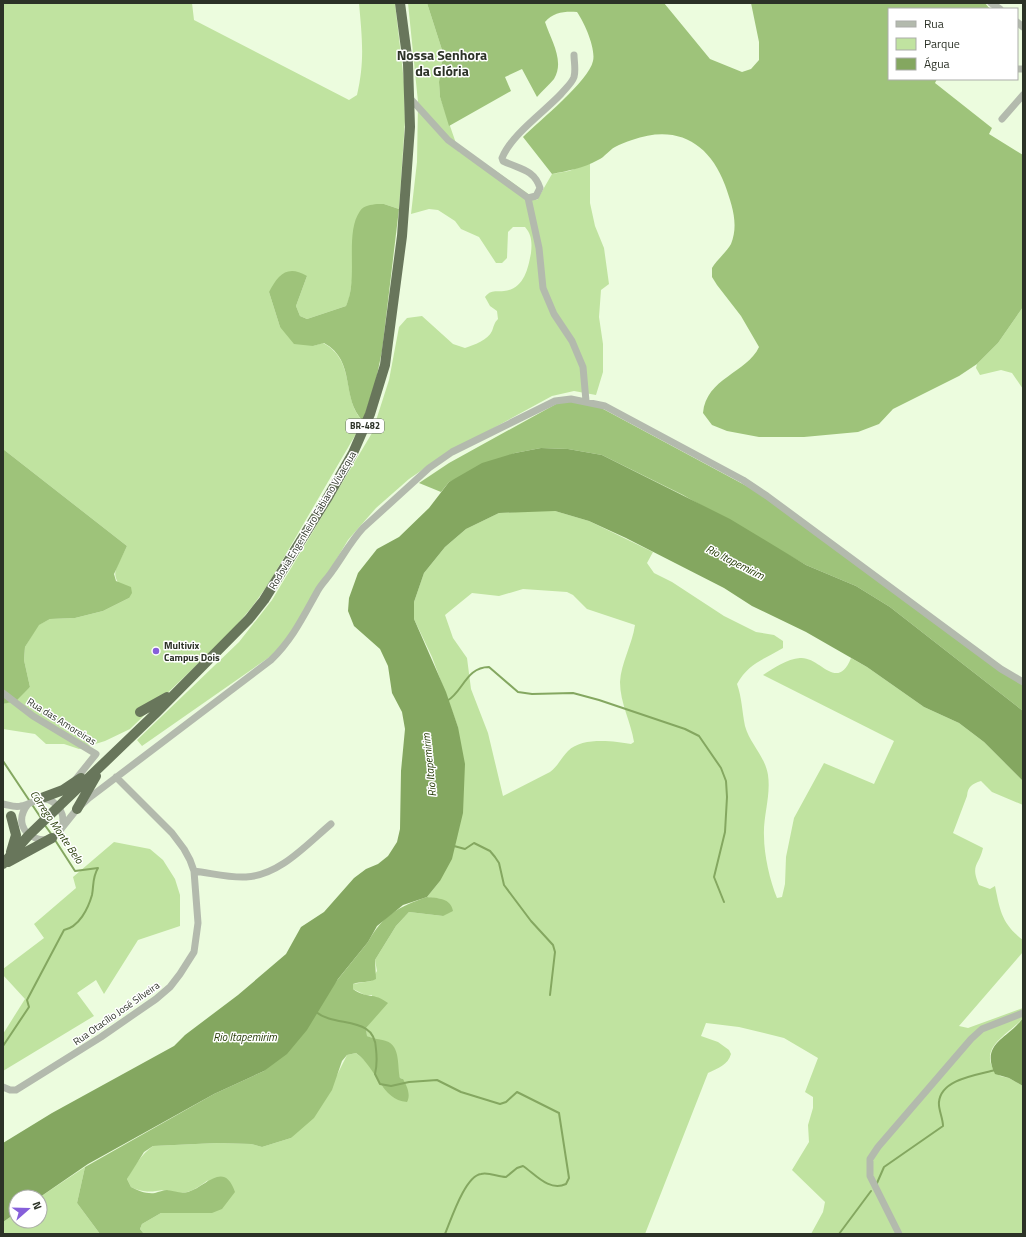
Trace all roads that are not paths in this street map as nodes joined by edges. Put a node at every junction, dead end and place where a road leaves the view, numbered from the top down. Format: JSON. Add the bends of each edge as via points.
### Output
{"nodes":[{"id":1,"x":400,"y":3,"type":"edge"},
{"id":2,"x":574,"y":55,"type":"dead end"},
{"id":3,"x":1023,"y":94,"type":"edge"},
{"id":4,"x":409,"y":97,"type":"junction"},
{"id":5,"x":1002,"y":119,"type":"dead end"},
{"id":6,"x":528,"y":198,"type":"junction"},
{"id":7,"x":586,"y":401,"type":"junction"},
{"id":8,"x":1023,"y":682,"type":"edge"},
{"id":9,"x":179,"y":690,"type":"junction"},
{"id":10,"x":3,"y":693,"type":"edge"},
{"id":11,"x":140,"y":712,"type":"dead end"},
{"id":12,"x":105,"y":761,"type":"junction"},
{"id":13,"x":116,"y":776,"type":"junction"},
{"id":14,"x":69,"y":786,"type":"junction"},
{"id":15,"x":39,"y":799,"type":"junction"},
{"id":16,"x":82,"y":802,"type":"junction"},
{"id":17,"x":62,"y":803,"type":"junction"},
{"id":18,"x":3,"y":804,"type":"edge"},
{"id":19,"x":28,"y":804,"type":"junction"},
{"id":20,"x":11,"y":816,"type":"junction"},
{"id":21,"x":331,"y":824,"type":"dead end"},
{"id":22,"x":61,"y":829,"type":"junction"},
{"id":23,"x":27,"y":834,"type":"junction"},
{"id":24,"x":52,"y":838,"type":"junction"},
{"id":25,"x":5,"y":862,"type":"edge"},
{"id":26,"x":194,"y":871,"type":"junction"},
{"id":27,"x":1023,"y":1012,"type":"edge"},
{"id":28,"x":3,"y":1087,"type":"edge"},
{"id":29,"x":899,"y":1234,"type":"edge"}],
"edges":[{"from":1,"to":4,"type":"highway","name":"Rodovia Engenheiro Fabiano Vivacqua","number":"BR-482","via":[[408,64]]},
{"from":2,"to":6,"type":"street","via":[[575,75],[572,82],[512,141],[502,158],[503,161],[532,173],[537,180],[540,188],[536,196]]},
{"from":3,"to":5,"type":"street"},
{"from":4,"to":6,"type":"street","via":[[448,140]]},
{"from":4,"to":9,"type":"highway","name":"Rodovia Engenheiro Fabiano Vivacqua","number":"BR-482","via":[[407,184],[391,324],[385,365],[370,414],[353,454],[264,600],[234,637]]},
{"from":6,"to":7,"type":"street","via":[[539,248],[543,288],[583,367]]},
{"from":7,"to":8,"type":"street","via":[[605,406],[749,484],[1001,669]]},
{"from":7,"to":13,"type":"street","via":[[571,398],[555,401],[452,452],[429,468],[353,539],[318,590],[297,631],[284,648]]},
{"from":9,"to":11,"type":"highway"},
{"from":9,"to":12,"type":"highway","name":"Rodovia Engenheiro Fabiano Vivacqua","number":"BR-482"},
{"from":10,"to":14,"type":"street","name":"Rua das Amoreiras","via":[[33,716],[96,754]]},
{"from":12,"to":14,"type":"highway"},
{"from":12,"to":16,"type":"highway"},
{"from":12,"to":17,"type":"highway","name":"Rodovia Engenheiro Fabiano Vivacqua","number":"BR-482"},
{"from":13,"to":16,"type":"street"},
{"from":13,"to":26,"type":"street","name":"Rua Otacílio José Silveira","via":[[172,833],[184,849]]},
{"from":14,"to":15,"type":"highway"},
{"from":15,"to":17,"type":"street"},
{"from":15,"to":19,"type":"street"},
{"from":16,"to":17,"type":"street"},
{"from":16,"to":22,"type":"street"},
{"from":17,"to":22,"type":"street"},
{"from":17,"to":23,"type":"highway","name":"Rodovia Engenheiro Fabiano Vivacqua","number":"BR-482"},
{"from":18,"to":19,"type":"street","via":[[16,807]]},
{"from":18,"to":20,"type":"street"},
{"from":19,"to":23,"type":"street","via":[[22,816]]},
{"from":20,"to":23,"type":"street"},
{"from":20,"to":25,"type":"highway","via":[[16,835]]},
{"from":21,"to":26,"type":"street","via":[[270,872],[235,877]]},
{"from":22,"to":24,"type":"street"},
{"from":23,"to":24,"type":"street","via":[[41,840]]},
{"from":23,"to":25,"type":"highway","name":"Rodovia Engenheiro Fabiano Vivacqua","number":"BR-482"},
{"from":24,"to":25,"type":"highway"},
{"from":26,"to":28,"type":"street","name":"Rua Otacílio José Silveira","via":[[198,923],[196,943],[190,958],[170,987],[102,1037],[44,1074],[16,1090]]},
{"from":27,"to":29,"type":"street","via":[[989,1026],[971,1039],[870,1159],[870,1176]]}]}
